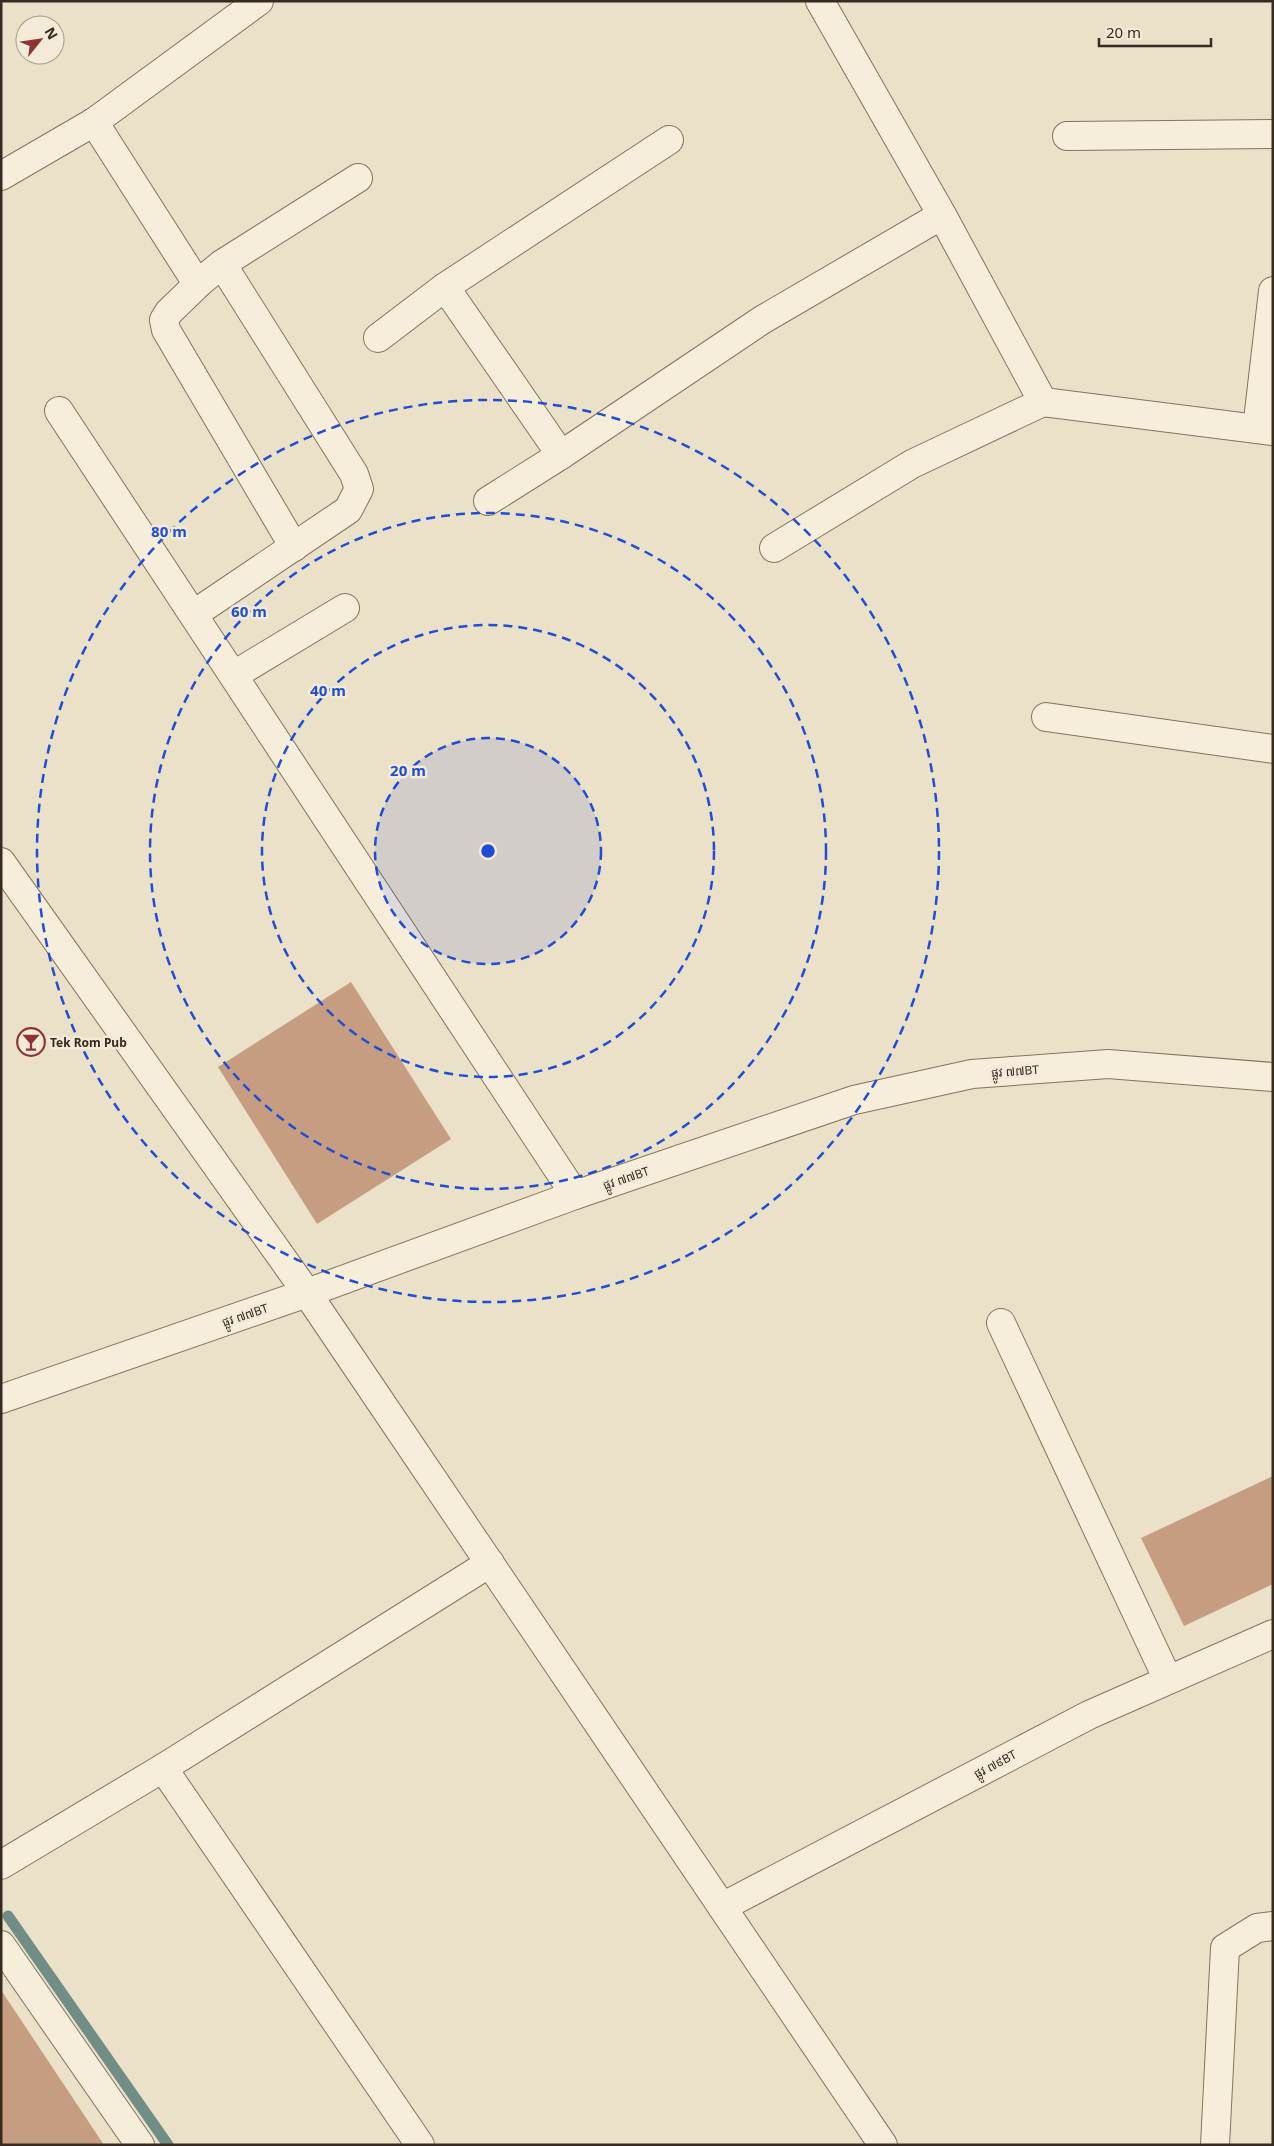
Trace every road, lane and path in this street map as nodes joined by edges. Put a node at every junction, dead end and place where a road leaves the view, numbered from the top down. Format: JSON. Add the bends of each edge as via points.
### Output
{"nodes":[{"id":1,"x":259,"y":1,"type":"edge"},
{"id":2,"x":820,"y":1,"type":"edge"},
{"id":3,"x":94,"y":122,"type":"junction"},
{"id":4,"x":1273,"y":134,"type":"edge"},
{"id":5,"x":1067,"y":136,"type":"dead end"},
{"id":6,"x":669,"y":140,"type":"dead end"},
{"id":7,"x":1,"y":176,"type":"edge"},
{"id":8,"x":358,"y":178,"type":"dead end"},
{"id":9,"x":942,"y":215,"type":"junction"},
{"id":10,"x":222,"y":264,"type":"junction"},
{"id":11,"x":200,"y":282,"type":"junction"},
{"id":12,"x":445,"y":287,"type":"junction"},
{"id":13,"x":1273,"y":291,"type":"edge"},
{"id":14,"x":378,"y":338,"type":"dead end"},
{"id":15,"x":1043,"y":402,"type":"junction"},
{"id":16,"x":59,"y":411,"type":"dead end"},
{"id":17,"x":1265,"y":430,"type":"edge"},
{"id":18,"x":561,"y":455,"type":"junction"},
{"id":19,"x":488,"y":501,"type":"dead end"},
{"id":20,"x":294,"y":546,"type":"junction"},
{"id":21,"x":774,"y":548,"type":"dead end"},
{"id":22,"x":345,"y":608,"type":"dead end"},
{"id":23,"x":194,"y":614,"type":"junction"},
{"id":24,"x":234,"y":675,"type":"junction"},
{"id":25,"x":1046,"y":717,"type":"dead end"},
{"id":26,"x":1273,"y":749,"type":"edge"},
{"id":27,"x":1,"y":862,"type":"edge"},
{"id":28,"x":1273,"y":1077,"type":"edge"},
{"id":29,"x":575,"y":1195,"type":"junction"},
{"id":30,"x":307,"y":1293,"type":"junction"},
{"id":31,"x":1001,"y":1323,"type":"dead end"},
{"id":32,"x":1,"y":1400,"type":"edge"},
{"id":33,"x":490,"y":1563,"type":"junction"},
{"id":34,"x":1273,"y":1634,"type":"edge"},
{"id":35,"x":1168,"y":1680,"type":"junction"},
{"id":36,"x":163,"y":1768,"type":"junction"},
{"id":37,"x":1,"y":1865,"type":"edge"},
{"id":38,"x":722,"y":1907,"type":"junction"},
{"id":39,"x":1273,"y":1926,"type":"edge"},
{"id":40,"x":1,"y":1945,"type":"edge"},
{"id":41,"x":140,"y":2145,"type":"edge"},
{"id":42,"x":420,"y":2145,"type":"edge"},
{"id":43,"x":883,"y":2145,"type":"edge"},
{"id":44,"x":1215,"y":2145,"type":"edge"}],
"edges":[{"from":1,"to":3,"type":"street"},
{"from":2,"to":9,"type":"street"},
{"from":3,"to":7,"type":"street"},
{"from":3,"to":11,"type":"street","via":[[191,274]]},
{"from":4,"to":5,"type":"street"},
{"from":6,"to":12,"type":"street"},
{"from":8,"to":10,"type":"street"},
{"from":9,"to":15,"type":"street"},
{"from":9,"to":18,"type":"street","via":[[762,320]]},
{"from":10,"to":11,"type":"street"},
{"from":10,"to":20,"type":"street","via":[[354,474],[358,489],[348,510]]},
{"from":11,"to":20,"type":"street","via":[[169,312],[164,320],[166,330]]},
{"from":12,"to":14,"type":"street"},
{"from":12,"to":18,"type":"street"},
{"from":13,"to":17,"type":"street"},
{"from":15,"to":17,"type":"street"},
{"from":15,"to":21,"type":"street","via":[[912,464]]},
{"from":16,"to":23,"type":"street"},
{"from":18,"to":19,"type":"street"},
{"from":20,"to":23,"type":"street"},
{"from":22,"to":24,"type":"street"},
{"from":23,"to":24,"type":"street"},
{"from":24,"to":29,"type":"street"},
{"from":25,"to":26,"type":"street"},
{"from":27,"to":30,"type":"street"},
{"from":28,"to":29,"type":"street","name":"ផ្លូវ ៧៧BT","via":[[1108,1064],[972,1074],[854,1100]]},
{"from":29,"to":30,"type":"street","name":"ផ្លូវ ៧៧BT"},
{"from":30,"to":32,"type":"street","name":"ផ្លូវ ៧៧BT"},
{"from":30,"to":33,"type":"street"},
{"from":31,"to":35,"type":"street"},
{"from":33,"to":36,"type":"street"},
{"from":33,"to":38,"type":"street"},
{"from":34,"to":35,"type":"street","name":"ផ្លូវ ៧៩BT"},
{"from":35,"to":38,"type":"street","name":"ផ្លូវ ៧៩BT","via":[[1089,1715]]},
{"from":36,"to":37,"type":"street"},
{"from":36,"to":42,"type":"street"},
{"from":38,"to":43,"type":"street"},
{"from":39,"to":44,"type":"street","via":[[1257,1928],[1225,1948]]},
{"from":40,"to":41,"type":"street"}]}
